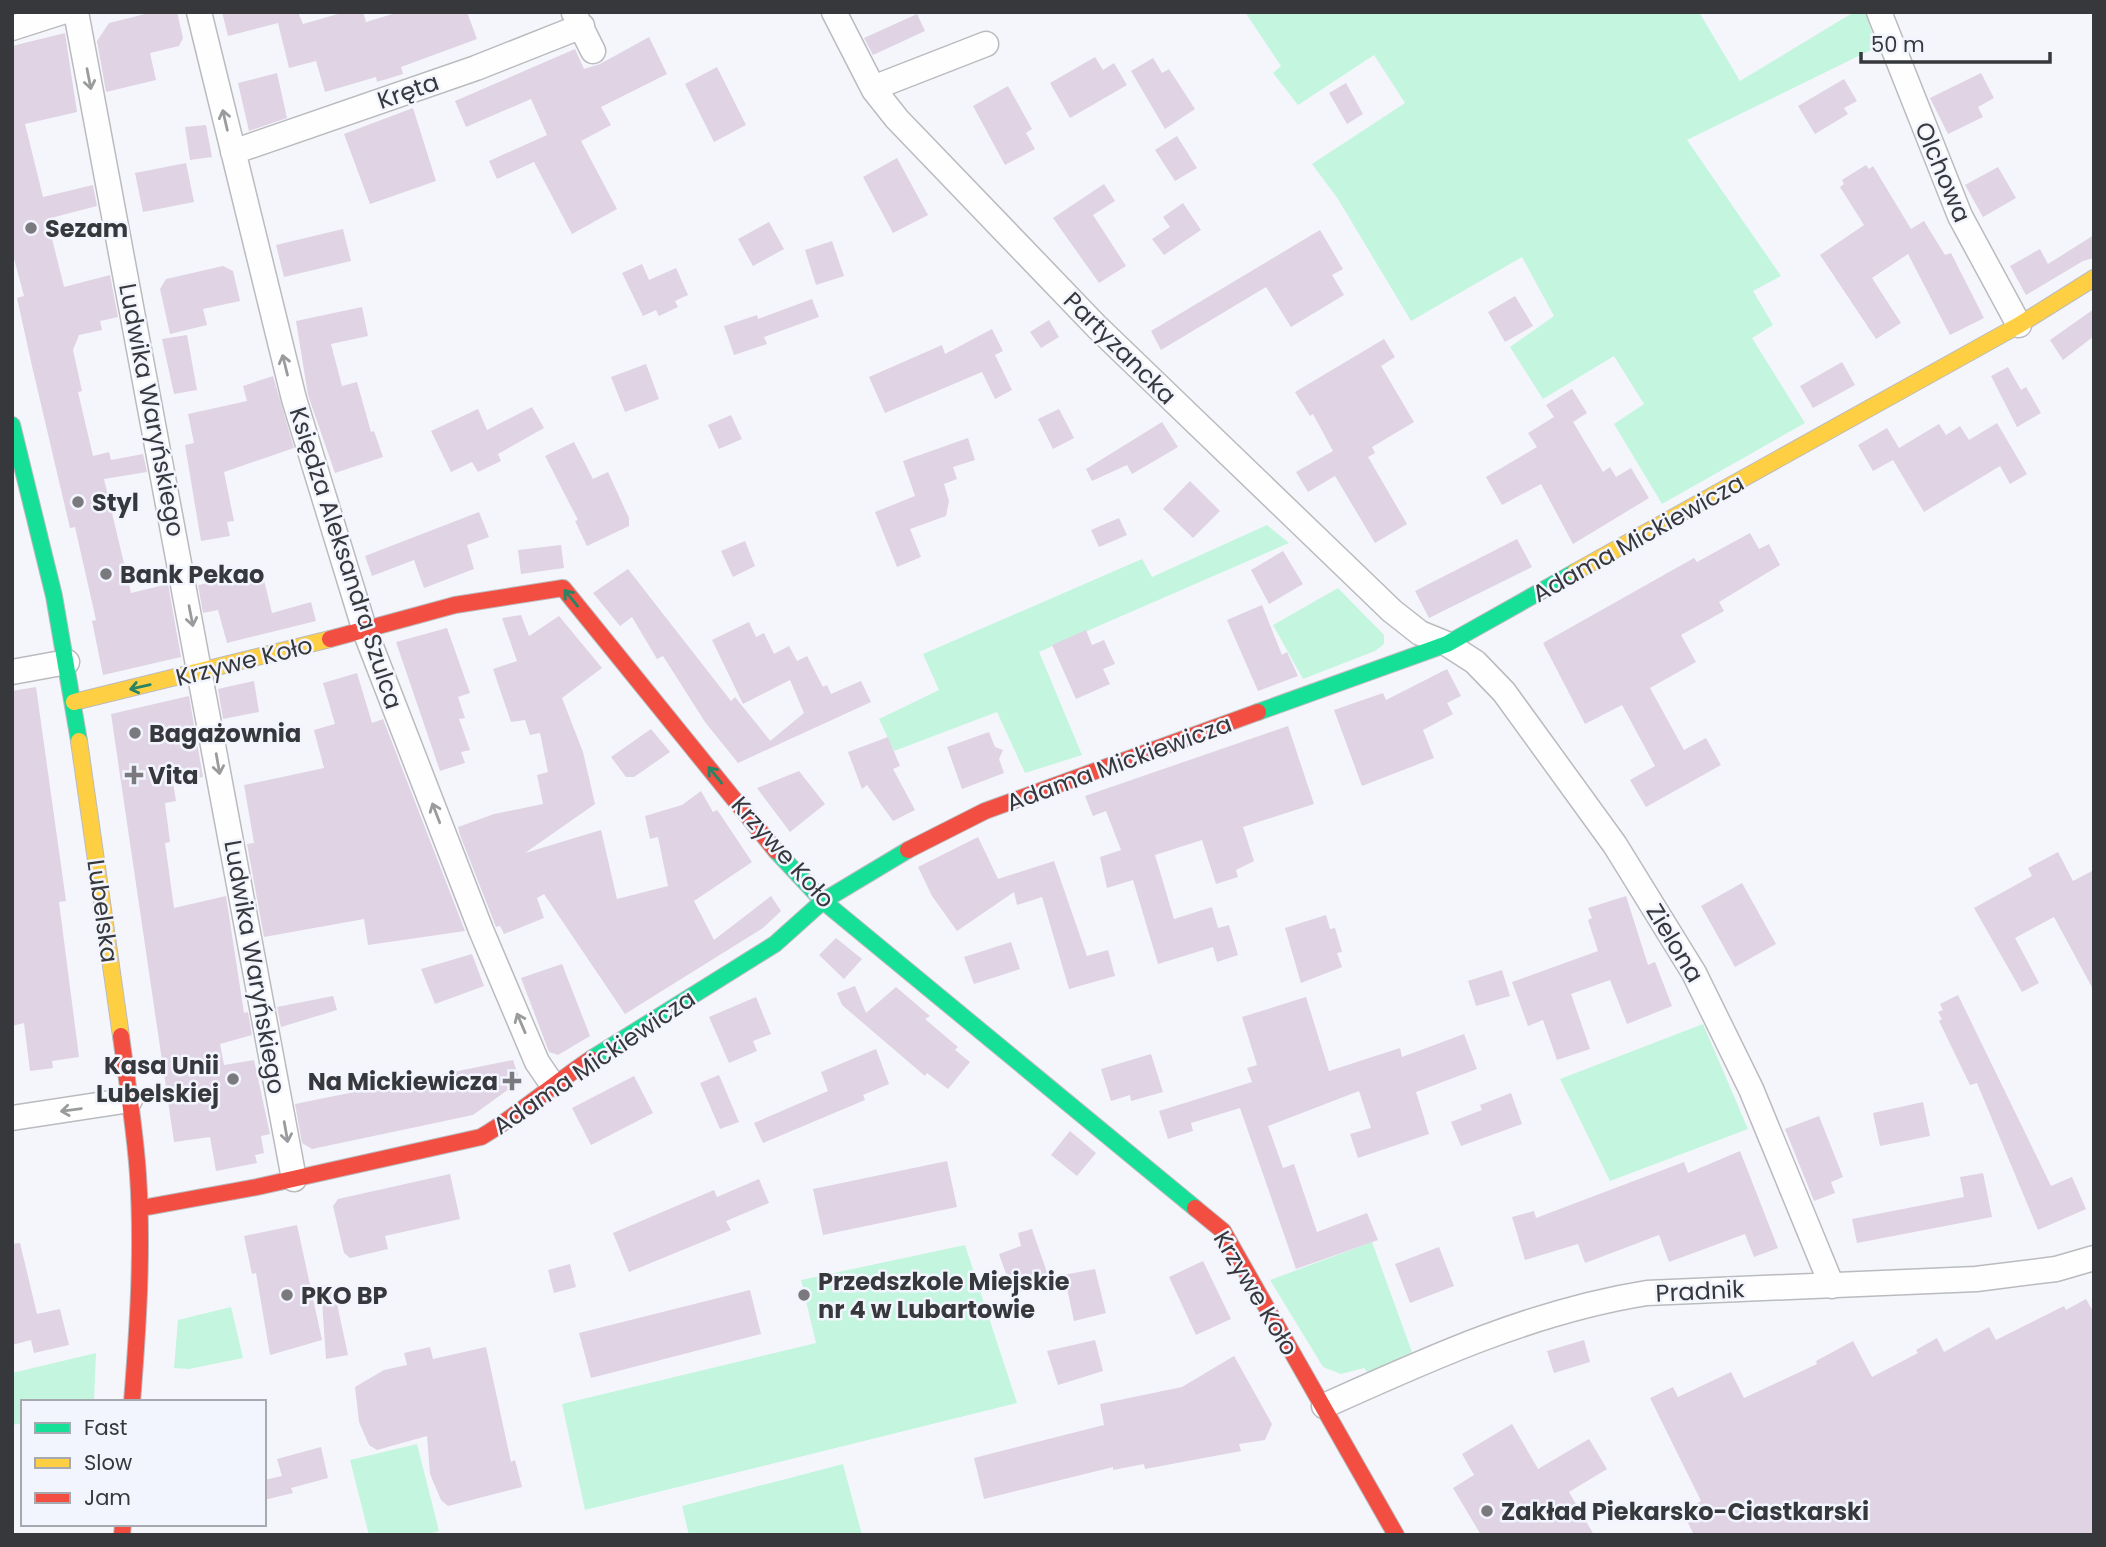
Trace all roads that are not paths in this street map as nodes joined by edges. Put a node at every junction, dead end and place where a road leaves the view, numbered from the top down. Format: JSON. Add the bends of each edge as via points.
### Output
{"nodes":[{"id":1,"x":62,"y":12,"type":"edge"},
{"id":2,"x":76,"y":12,"type":"edge"},
{"id":3,"x":199,"y":12,"type":"edge"},
{"id":4,"x":834,"y":12,"type":"edge"},
{"id":5,"x":1879,"y":12,"type":"edge"},
{"id":6,"x":578,"y":19,"type":"edge"},
{"id":7,"x":12,"y":27,"type":"edge"},
{"id":8,"x":986,"y":44,"type":"dead end"},
{"id":9,"x":593,"y":51,"type":"dead end"},
{"id":10,"x":873,"y":88,"type":"junction"},
{"id":11,"x":233,"y":152,"type":"junction"},
{"id":12,"x":2094,"y":278,"type":"edge"},
{"id":13,"x":2019,"y":325,"type":"junction"},
{"id":14,"x":12,"y":425,"type":"edge"},
{"id":15,"x":365,"y":631,"type":"junction"},
{"id":16,"x":1447,"y":644,"type":"junction"},
{"id":17,"x":66,"y":662,"type":"junction"},
{"id":18,"x":12,"y":672,"type":"edge"},
{"id":19,"x":201,"y":673,"type":"junction"},
{"id":20,"x":74,"y":702,"type":"junction"},
{"id":21,"x":822,"y":901,"type":"junction"},
{"id":22,"x":552,"y":1084,"type":"junction"},
{"id":23,"x":130,"y":1100,"type":"junction"},
{"id":24,"x":12,"y":1118,"type":"edge"},
{"id":25,"x":294,"y":1179,"type":"junction"},
{"id":26,"x":142,"y":1208,"type":"junction"},
{"id":27,"x":2094,"y":1258,"type":"edge"},
{"id":28,"x":1832,"y":1286,"type":"junction"},
{"id":29,"x":132,"y":1400,"type":"edge"},
{"id":30,"x":1324,"y":1406,"type":"junction"},
{"id":31,"x":1396,"y":1535,"type":"edge"}],
"edges":[{"from":1,"to":7,"type":"street"},
{"from":2,"to":19,"type":"street","name":"Ludwika Waryńskiego","one_way":true},
{"from":11,"to":3,"type":"street","name":"Księdza Aleksandra Szulca","one_way":true},
{"from":4,"to":10,"type":"street","name":"Partyzancka"},
{"from":5,"to":13,"type":"street","name":"Olchowa","via":[[1960,216]]},
{"from":6,"to":9,"type":"street"},
{"from":6,"to":11,"type":"street","name":"Kręta","via":[[476,68]]},
{"from":8,"to":10,"type":"street"},
{"from":10,"to":16,"type":"street","name":"Partyzancka","via":[[897,119],[1104,333],[1392,611],[1420,633]]},
{"from":15,"to":11,"type":"street","name":"Księdza Aleksandra Szulca","one_way":true,"via":[[294,399]]},
{"from":12,"to":13,"type":"street","name":"Adama Mickiewicza"},
{"from":13,"to":16,"type":"street","name":"Adama Mickiewicza"},
{"from":14,"to":17,"type":"street","name":"Lubelska"},
{"from":15,"to":19,"type":"street","name":"Krzywe Koło"},
{"from":21,"to":15,"type":"street","name":"Krzywe Koło","one_way":true,"via":[[788,866],[563,588],[455,605]]},
{"from":22,"to":15,"type":"street","name":"Księdza Aleksandra Szulca","one_way":true,"via":[[537,1062],[481,930]]},
{"from":16,"to":21,"type":"street","name":"Adama Mickiewicza","via":[[985,811]]},
{"from":16,"to":28,"type":"street","name":"Zielona","via":[[1475,662],[1504,692],[1615,845],[1694,973],[1751,1089]]},
{"from":17,"to":18,"type":"street"},
{"from":17,"to":20,"type":"street","name":"Lubelska"},
{"from":19,"to":20,"type":"street","name":"Krzywe Koło","one_way":true},
{"from":19,"to":25,"type":"street","name":"Ludwika Waryńskiego","one_way":true},
{"from":20,"to":23,"type":"street","name":"Lubelska"},
{"from":21,"to":22,"type":"street","name":"Adama Mickiewicza","via":[[775,944]]},
{"from":21,"to":30,"type":"street","name":"Krzywe Koło","via":[[1223,1231]]},
{"from":22,"to":25,"type":"street","name":"Adama Mickiewicza","via":[[514,1118],[481,1137]]},
{"from":23,"to":24,"type":"street","one_way":true},
{"from":23,"to":26,"type":"street","name":"Lubelska"},
{"from":25,"to":26,"type":"street","name":"Adama Mickiewicza"},
{"from":26,"to":29,"type":"street","name":"Lubelska","via":[[142,1278]]},
{"from":27,"to":28,"type":"street","name":"Pradnik","via":[[2056,1269],[1976,1279]]},
{"from":28,"to":30,"type":"street","name":"Pradnik","via":[[1647,1293],[1604,1300],[1448,1352]]},
{"from":30,"to":31,"type":"street","name":"Krzywe Koło"}]}
